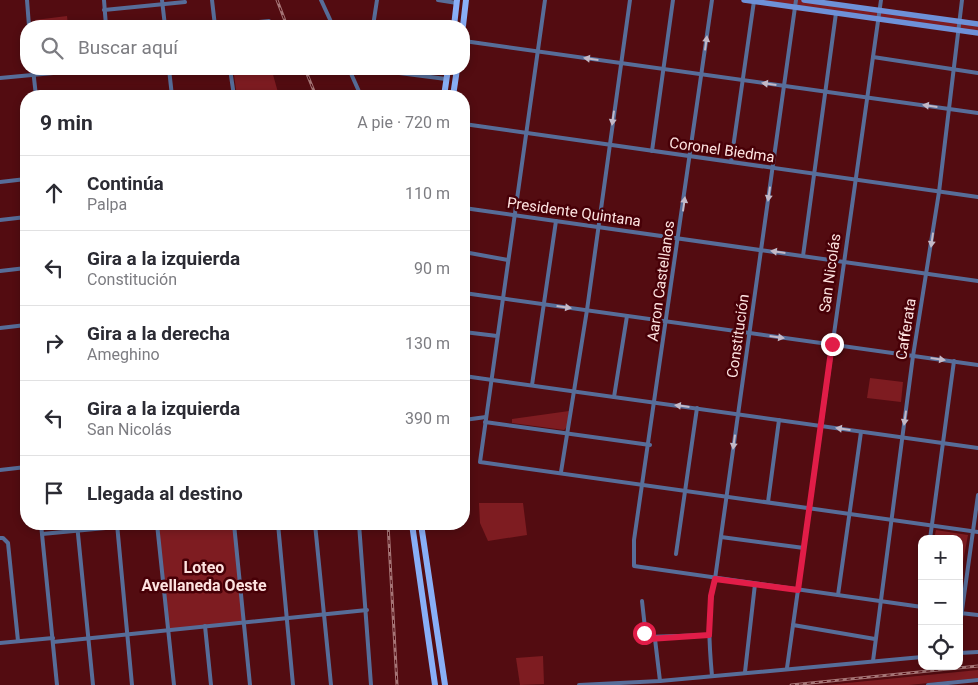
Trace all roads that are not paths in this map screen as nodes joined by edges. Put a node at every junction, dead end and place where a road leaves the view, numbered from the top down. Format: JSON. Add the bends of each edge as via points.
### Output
{"nodes":[{"id":1,"x":27,"y":0,"type":"edge"},
{"id":2,"x":104,"y":0,"type":"edge"},
{"id":3,"x":212,"y":0,"type":"edge"},
{"id":4,"x":321,"y":0,"type":"edge"},
{"id":5,"x":377,"y":0,"type":"edge"},
{"id":6,"x":438,"y":0,"type":"edge"},
{"id":7,"x":466,"y":0,"type":"edge"},
{"id":8,"x":545,"y":0,"type":"edge"},
{"id":9,"x":630,"y":0,"type":"edge"},
{"id":10,"x":673,"y":0,"type":"edge"},
{"id":11,"x":712,"y":0,"type":"edge"},
{"id":12,"x":744,"y":0,"type":"edge"},
{"id":13,"x":796,"y":0,"type":"edge"},
{"id":14,"x":804,"y":0,"type":"edge"},
{"id":15,"x":881,"y":0,"type":"edge"},
{"id":16,"x":962,"y":0,"type":"edge"},
{"id":17,"x":457,"y":1,"type":"edge"},
{"id":18,"x":754,"y":1,"type":"junction"},
{"id":19,"x":162,"y":2,"type":"edge"},
{"id":20,"x":185,"y":2,"type":"dead end"},
{"id":21,"x":838,"y":2,"type":"edge"},
{"id":22,"x":795,"y":7,"type":"junction"},
{"id":23,"x":104,"y":10,"type":"junction"},
{"id":24,"x":879,"y":11,"type":"junction"},
{"id":25,"x":836,"y":13,"type":"junction"},
{"id":26,"x":878,"y":19,"type":"junction"},
{"id":27,"x":29,"y":20,"type":"edge"},
{"id":28,"x":105,"y":20,"type":"edge"},
{"id":29,"x":164,"y":20,"type":"edge"},
{"id":30,"x":214,"y":20,"type":"edge"},
{"id":31,"x":331,"y":20,"type":"edge"},
{"id":32,"x":375,"y":20,"type":"edge"},
{"id":33,"x":455,"y":20,"type":"edge"},
{"id":34,"x":463,"y":20,"type":"edge"},
{"id":35,"x":959,"y":22,"type":"junction"},
{"id":36,"x":978,"y":24,"type":"edge"},
{"id":37,"x":958,"y":30,"type":"junction"},
{"id":38,"x":978,"y":33,"type":"edge"},
{"id":39,"x":470,"y":42,"type":"edge"},
{"id":40,"x":538,"y":52,"type":"junction"},
{"id":41,"x":873,"y":57,"type":"junction"},
{"id":42,"x":621,"y":63,"type":"junction"},
{"id":43,"x":663,"y":69,"type":"junction"},
{"id":44,"x":954,"y":69,"type":"junction"},
{"id":45,"x":978,"y":72,"type":"edge"},
{"id":46,"x":702,"y":74,"type":"junction"},
{"id":47,"x":34,"y":75,"type":"joint"},
{"id":48,"x":170,"y":75,"type":"edge"},
{"id":49,"x":231,"y":75,"type":"edge"},
{"id":50,"x":352,"y":75,"type":"edge"},
{"id":51,"x":415,"y":75,"type":"edge"},
{"id":52,"x":447,"y":75,"type":"edge"},
{"id":53,"x":456,"y":75,"type":"edge"},
{"id":54,"x":0,"y":78,"type":"edge"},
{"id":55,"x":446,"y":79,"type":"junction"},
{"id":56,"x":743,"y":80,"type":"junction"},
{"id":57,"x":784,"y":86,"type":"junction"},
{"id":58,"x":35,"y":90,"type":"edge"},
{"id":59,"x":171,"y":90,"type":"edge"},
{"id":60,"x":233,"y":90,"type":"edge"},
{"id":61,"x":358,"y":90,"type":"edge"},
{"id":62,"x":445,"y":90,"type":"edge"},
{"id":63,"x":454,"y":90,"type":"edge"},
{"id":64,"x":825,"y":92,"type":"junction"},
{"id":65,"x":867,"y":98,"type":"junction"},
{"id":66,"x":949,"y":109,"type":"junction"},
{"id":67,"x":978,"y":113,"type":"edge"},
{"id":68,"x":470,"y":125,"type":"edge"},
{"id":69,"x":526,"y":133,"type":"junction"},
{"id":70,"x":610,"y":145,"type":"junction"},
{"id":71,"x":652,"y":151,"type":"junction"},
{"id":72,"x":690,"y":156,"type":"junction"},
{"id":73,"x":731,"y":162,"type":"junction"},
{"id":74,"x":773,"y":168,"type":"junction"},
{"id":75,"x":813,"y":174,"type":"junction"},
{"id":76,"x":20,"y":180,"type":"edge"},
{"id":77,"x":855,"y":181,"type":"junction"},
{"id":78,"x":0,"y":182,"type":"edge"},
{"id":79,"x":939,"y":192,"type":"junction"},
{"id":80,"x":978,"y":198,"type":"edge"},
{"id":81,"x":470,"y":209,"type":"edge"},
{"id":82,"x":514,"y":215,"type":"junction"},
{"id":83,"x":20,"y":218,"type":"edge"},
{"id":84,"x":0,"y":220,"type":"edge"},
{"id":85,"x":556,"y":221,"type":"junction"},
{"id":86,"x":598,"y":227,"type":"junction"},
{"id":87,"x":679,"y":238,"type":"junction"},
{"id":88,"x":761,"y":250,"type":"junction"},
{"id":89,"x":470,"y":253,"type":"edge"},
{"id":90,"x":803,"y":256,"type":"junction"},
{"id":91,"x":508,"y":260,"type":"junction"},
{"id":92,"x":843,"y":262,"type":"junction"},
{"id":93,"x":20,"y":269,"type":"edge"},
{"id":94,"x":0,"y":271,"type":"edge"},
{"id":95,"x":927,"y":274,"type":"junction"},
{"id":96,"x":978,"y":281,"type":"edge"},
{"id":97,"x":470,"y":294,"type":"edge"},
{"id":98,"x":503,"y":298,"type":"junction"},
{"id":99,"x":543,"y":304,"type":"junction"},
{"id":100,"x":586,"y":310,"type":"junction"},
{"id":101,"x":628,"y":316,"type":"junction"},
{"id":102,"x":667,"y":321,"type":"junction"},
{"id":103,"x":20,"y":326,"type":"edge"},
{"id":104,"x":0,"y":328,"type":"edge"},
{"id":105,"x":750,"y":332,"type":"junction"},
{"id":106,"x":470,"y":333,"type":"edge"},
{"id":107,"x":497,"y":336,"type":"junction"},
{"id":108,"x":832,"y":344,"type":"junction"},
{"id":109,"x":913,"y":356,"type":"junction"},
{"id":110,"x":954,"y":361,"type":"junction"},
{"id":111,"x":978,"y":365,"type":"edge"},
{"id":112,"x":470,"y":377,"type":"edge"},
{"id":113,"x":491,"y":380,"type":"junction"},
{"id":114,"x":532,"y":385,"type":"junction"},
{"id":115,"x":574,"y":391,"type":"junction"},
{"id":116,"x":614,"y":397,"type":"junction"},
{"id":117,"x":655,"y":402,"type":"junction"},
{"id":118,"x":697,"y":408,"type":"junction"},
{"id":119,"x":738,"y":414,"type":"junction"},
{"id":120,"x":470,"y":420,"type":"edge"},
{"id":121,"x":486,"y":420,"type":"junction"},
{"id":122,"x":779,"y":420,"type":"junction"},
{"id":123,"x":820,"y":426,"type":"junction"},
{"id":124,"x":861,"y":432,"type":"junction"},
{"id":125,"x":568,"y":433,"type":"junction"},
{"id":126,"x":902,"y":437,"type":"junction"},
{"id":127,"x":944,"y":443,"type":"junction"},
{"id":128,"x":650,"y":445,"type":"junction"},
{"id":129,"x":978,"y":448,"type":"edge"},
{"id":130,"x":20,"y":468,"type":"edge"},
{"id":131,"x":0,"y":470,"type":"edge"},
{"id":132,"x":561,"y":472,"type":"junction"},
{"id":133,"x":643,"y":485,"type":"junction"},
{"id":134,"x":685,"y":491,"type":"junction"},
{"id":135,"x":978,"y":495,"type":"edge"},
{"id":136,"x":726,"y":496,"type":"junction"},
{"id":137,"x":768,"y":502,"type":"junction"},
{"id":138,"x":809,"y":508,"type":"junction"},
{"id":139,"x":849,"y":514,"type":"junction"},
{"id":140,"x":892,"y":520,"type":"junction"},
{"id":141,"x":932,"y":526,"type":"junction"},
{"id":142,"x":42,"y":530,"type":"edge"},
{"id":143,"x":77,"y":530,"type":"joint"},
{"id":144,"x":117,"y":530,"type":"edge"},
{"id":145,"x":158,"y":530,"type":"edge"},
{"id":146,"x":235,"y":530,"type":"edge"},
{"id":147,"x":279,"y":530,"type":"edge"},
{"id":148,"x":316,"y":530,"type":"edge"},
{"id":149,"x":360,"y":530,"type":"edge"},
{"id":150,"x":413,"y":530,"type":"edge"},
{"id":151,"x":422,"y":530,"type":"edge"},
{"id":152,"x":976,"y":532,"type":"edge"},
{"id":153,"x":42,"y":534,"type":"junction"},
{"id":154,"x":931,"y":535,"type":"edge"},
{"id":155,"x":721,"y":537,"type":"junction"},
{"id":156,"x":2,"y":538,"type":"edge"},
{"id":157,"x":804,"y":548,"type":"junction"},
{"id":158,"x":676,"y":554,"type":"dead end"},
{"id":159,"x":715,"y":579,"type":"junction"},
{"id":160,"x":755,"y":584,"type":"junction"},
{"id":161,"x":798,"y":590,"type":"junction"},
{"id":162,"x":838,"y":595,"type":"junction"},
{"id":163,"x":963,"y":598,"type":"edge"},
{"id":164,"x":642,"y":601,"type":"dead end"},
{"id":165,"x":881,"y":602,"type":"junction"},
{"id":166,"x":918,"y":607,"type":"edge"},
{"id":167,"x":367,"y":610,"type":"junction"},
{"id":168,"x":325,"y":614,"type":"junction"},
{"id":169,"x":963,"y":614,"type":"edge"},
{"id":170,"x":978,"y":616,"type":"edge"},
{"id":171,"x":287,"y":618,"type":"junction"},
{"id":172,"x":244,"y":622,"type":"junction"},
{"id":173,"x":793,"y":625,"type":"junction"},
{"id":174,"x":205,"y":626,"type":"junction"},
{"id":175,"x":168,"y":630,"type":"junction"},
{"id":176,"x":127,"y":634,"type":"junction"},
{"id":177,"x":709,"y":635,"type":"junction"},
{"id":178,"x":89,"y":638,"type":"junction"},
{"id":179,"x":655,"y":638,"type":"junction"},
{"id":180,"x":875,"y":639,"type":"junction"},
{"id":181,"x":53,"y":640,"type":"junction"},
{"id":182,"x":18,"y":641,"type":"junction"},
{"id":183,"x":0,"y":643,"type":"edge"},
{"id":184,"x":978,"y":652,"type":"edge"},
{"id":185,"x":963,"y":653,"type":"edge"},
{"id":186,"x":918,"y":656,"type":"edge"},
{"id":187,"x":873,"y":661,"type":"junction"},
{"id":188,"x":787,"y":668,"type":"junction"},
{"id":189,"x":744,"y":672,"type":"junction"},
{"id":190,"x":712,"y":676,"type":"junction"},
{"id":191,"x":978,"y":680,"type":"edge"},
{"id":192,"x":660,"y":681,"type":"junction"},
{"id":193,"x":57,"y":685,"type":"edge"},
{"id":194,"x":94,"y":685,"type":"edge"},
{"id":195,"x":132,"y":685,"type":"edge"},
{"id":196,"x":174,"y":685,"type":"edge"},
{"id":197,"x":211,"y":685,"type":"edge"},
{"id":198,"x":250,"y":685,"type":"edge"},
{"id":199,"x":293,"y":685,"type":"edge"},
{"id":200,"x":331,"y":685,"type":"edge"},
{"id":201,"x":371,"y":685,"type":"edge"},
{"id":202,"x":435,"y":685,"type":"edge"},
{"id":203,"x":445,"y":685,"type":"edge"},
{"id":204,"x":579,"y":685,"type":"edge"},
{"id":205,"x":928,"y":685,"type":"edge"}],
"edges":[{"from":1,"to":27,"type":"street"},
{"from":2,"to":23,"type":"street"},
{"from":3,"to":30,"type":"street"},
{"from":4,"to":31,"type":"street"},
{"from":5,"to":32,"type":"street"},
{"from":6,"to":17,"type":"street"},
{"from":7,"to":34,"type":"main road"},
{"from":8,"to":40,"type":"street"},
{"from":9,"to":42,"type":"street"},
{"from":10,"to":43,"type":"street"},
{"from":46,"to":11,"type":"street","name":"Aaron Castellanos","one_way":true},
{"from":12,"to":18,"type":"main road"},
{"from":13,"to":22,"type":"street","name":"Constitución"},
{"from":14,"to":21,"type":"main road"},
{"from":15,"to":24,"type":"street","name":"San Nicolás"},
{"from":16,"to":35,"type":"street","name":"Cafferata"},
{"from":17,"to":33,"type":"main road"},
{"from":18,"to":22,"type":"main road"},
{"from":18,"to":56,"type":"street"},
{"from":19,"to":20,"type":"street"},
{"from":19,"to":23,"type":"street"},
{"from":19,"to":29,"type":"street"},
{"from":21,"to":24,"type":"main road"},
{"from":22,"to":25,"type":"main road"},
{"from":22,"to":57,"type":"street","name":"Constitución"},
{"from":23,"to":28,"type":"street"},
{"from":24,"to":26,"type":"street","name":"San Nicolás"},
{"from":24,"to":35,"type":"main road"},
{"from":25,"to":26,"type":"main road"},
{"from":25,"to":64,"type":"street"},
{"from":26,"to":37,"type":"main road"},
{"from":26,"to":41,"type":"street","name":"San Nicolás"},
{"from":35,"to":36,"type":"main road"},
{"from":35,"to":37,"type":"street","name":"Cafferata"},
{"from":37,"to":38,"type":"main road"},
{"from":37,"to":44,"type":"street","name":"Cafferata"},
{"from":39,"to":40,"type":"street"},
{"from":42,"to":40,"type":"street","one_way":true},
{"from":40,"to":69,"type":"street"},
{"from":41,"to":44,"type":"street"},
{"from":41,"to":65,"type":"street","name":"San Nicolás"},
{"from":42,"to":43,"type":"street"},
{"from":42,"to":70,"type":"street","one_way":true},
{"from":43,"to":46,"type":"street"},
{"from":43,"to":71,"type":"street"},
{"from":44,"to":45,"type":"street"},
{"from":44,"to":66,"type":"street","name":"Cafferata"},
{"from":46,"to":56,"type":"street"},
{"from":46,"to":72,"type":"street","name":"Aaron Castellanos"},
{"from":47,"to":54,"type":"street"},
{"from":47,"to":58,"type":"street"},
{"from":48,"to":59,"type":"street"},
{"from":49,"to":60,"type":"street"},
{"from":50,"to":61,"type":"street"},
{"from":51,"to":55,"type":"street"},
{"from":52,"to":55,"type":"main road"},
{"from":53,"to":63,"type":"main road"},
{"from":55,"to":62,"type":"main road"},
{"from":57,"to":56,"type":"street","one_way":true},
{"from":56,"to":73,"type":"street"},
{"from":57,"to":64,"type":"street"},
{"from":57,"to":74,"type":"street","name":"Constitución"},
{"from":64,"to":65,"type":"street"},
{"from":64,"to":75,"type":"street"},
{"from":66,"to":65,"type":"street","one_way":true},
{"from":65,"to":77,"type":"street","name":"San Nicolás"},
{"from":66,"to":67,"type":"street"},
{"from":66,"to":79,"type":"street","name":"Cafferata"},
{"from":68,"to":69,"type":"street","name":"Coronel Biedma"},
{"from":69,"to":70,"type":"street","name":"Coronel Biedma"},
{"from":69,"to":82,"type":"street"},
{"from":70,"to":71,"type":"street","name":"Coronel Biedma"},
{"from":70,"to":86,"type":"street"},
{"from":71,"to":72,"type":"street","name":"Coronel Biedma"},
{"from":72,"to":73,"type":"street","name":"Coronel Biedma"},
{"from":87,"to":72,"type":"street","name":"Aaron Castellanos","one_way":true},
{"from":73,"to":74,"type":"street","name":"Coronel Biedma"},
{"from":74,"to":75,"type":"street","name":"Coronel Biedma"},
{"from":74,"to":88,"type":"street","name":"Constitución","one_way":true},
{"from":75,"to":77,"type":"street","name":"Coronel Biedma"},
{"from":75,"to":90,"type":"street"},
{"from":76,"to":78,"type":"street"},
{"from":77,"to":79,"type":"street","name":"Coronel Biedma"},
{"from":77,"to":92,"type":"street","name":"San Nicolás"},
{"from":79,"to":80,"type":"street","name":"Coronel Biedma"},
{"from":79,"to":95,"type":"street","name":"Cafferata","one_way":true},
{"from":81,"to":82,"type":"street","name":"Presidente Quintana"},
{"from":82,"to":85,"type":"street","name":"Presidente Quintana"},
{"from":82,"to":91,"type":"street"},
{"from":83,"to":84,"type":"street"},
{"from":85,"to":86,"type":"street","name":"Presidente Quintana"},
{"from":85,"to":99,"type":"street"},
{"from":86,"to":87,"type":"street","name":"Presidente Quintana"},
{"from":86,"to":100,"type":"street"},
{"from":87,"to":88,"type":"street","name":"Presidente Quintana"},
{"from":87,"to":102,"type":"street","name":"Aaron Castellanos"},
{"from":90,"to":88,"type":"street","name":"Presidente Quintana","one_way":true},
{"from":88,"to":105,"type":"street","name":"Constitución"},
{"from":89,"to":91,"type":"street"},
{"from":90,"to":92,"type":"street","name":"Presidente Quintana"},
{"from":91,"to":98,"type":"street"},
{"from":92,"to":95,"type":"street","name":"Presidente Quintana"},
{"from":92,"to":108,"type":"street","name":"San Nicolás"},
{"from":93,"to":94,"type":"street"},
{"from":95,"to":96,"type":"street","name":"Presidente Quintana"},
{"from":95,"to":109,"type":"street","name":"Cafferata"},
{"from":97,"to":98,"type":"street"},
{"from":98,"to":99,"type":"street"},
{"from":98,"to":107,"type":"street"},
{"from":99,"to":100,"type":"street","one_way":true},
{"from":99,"to":114,"type":"street"},
{"from":100,"to":101,"type":"street"},
{"from":100,"to":115,"type":"street"},
{"from":101,"to":102,"type":"street"},
{"from":101,"to":116,"type":"street"},
{"from":102,"to":105,"type":"street"},
{"from":102,"to":117,"type":"street","name":"Aaron Castellanos"},
{"from":103,"to":104,"type":"street"},
{"from":105,"to":108,"type":"street","one_way":true},
{"from":105,"to":119,"type":"street","name":"Constitución"},
{"from":106,"to":107,"type":"street"},
{"from":107,"to":113,"type":"street"},
{"from":108,"to":109,"type":"street"},
{"from":108,"to":123,"type":"street","name":"San Nicolás"},
{"from":109,"to":110,"type":"street","one_way":true},
{"from":109,"to":126,"type":"street","name":"Cafferata","one_way":true},
{"from":110,"to":111,"type":"street"},
{"from":110,"to":127,"type":"street"},
{"from":112,"to":113,"type":"street"},
{"from":113,"to":114,"type":"street"},
{"from":113,"to":121,"type":"street"},
{"from":114,"to":115,"type":"street"},
{"from":115,"to":116,"type":"street"},
{"from":115,"to":125,"type":"street"},
{"from":116,"to":117,"type":"street"},
{"from":118,"to":117,"type":"street","one_way":true},
{"from":117,"to":128,"type":"street","name":"Aaron Castellanos"},
{"from":118,"to":119,"type":"street"},
{"from":118,"to":134,"type":"street"},
{"from":119,"to":122,"type":"street"},
{"from":119,"to":136,"type":"street","name":"Constitución","one_way":true},
{"from":120,"to":121,"type":"street"},
{"from":121,"to":125,"type":"street"},
{"from":121,"to":132,"type":"street","via":[[480,462]]},
{"from":122,"to":123,"type":"street"},
{"from":122,"to":137,"type":"street"},
{"from":124,"to":123,"type":"street","one_way":true},
{"from":123,"to":138,"type":"street","name":"San Nicolás"},
{"from":124,"to":126,"type":"street"},
{"from":124,"to":139,"type":"street"},
{"from":125,"to":128,"type":"street"},
{"from":125,"to":132,"type":"street"},
{"from":126,"to":127,"type":"street"},
{"from":126,"to":140,"type":"street","name":"Cafferata"},
{"from":127,"to":129,"type":"street"},
{"from":127,"to":141,"type":"street"},
{"from":128,"to":133,"type":"street","name":"Aaron Castellanos"},
{"from":130,"to":131,"type":"street"},
{"from":132,"to":133,"type":"street"},
{"from":133,"to":134,"type":"street"},
{"from":133,"to":159,"type":"street","name":"Aaron Castellanos","via":[[634,540],[634,566]]},
{"from":134,"to":136,"type":"street"},
{"from":134,"to":158,"type":"street"},
{"from":135,"to":152,"type":"street"},
{"from":136,"to":137,"type":"street"},
{"from":136,"to":155,"type":"street","name":"Constitución"},
{"from":137,"to":138,"type":"street"},
{"from":138,"to":139,"type":"street"},
{"from":138,"to":157,"type":"street","name":"San Nicolás"},
{"from":139,"to":140,"type":"street"},
{"from":139,"to":162,"type":"street"},
{"from":140,"to":141,"type":"street"},
{"from":140,"to":165,"type":"street","name":"Cafferata"},
{"from":141,"to":152,"type":"street"},
{"from":141,"to":154,"type":"street"},
{"from":142,"to":153,"type":"street"},
{"from":143,"to":153,"type":"street"},
{"from":143,"to":178,"type":"street"},
{"from":144,"to":176,"type":"street"},
{"from":145,"to":175,"type":"street"},
{"from":146,"to":172,"type":"street"},
{"from":147,"to":171,"type":"street"},
{"from":148,"to":168,"type":"street"},
{"from":149,"to":167,"type":"street"},
{"from":150,"to":202,"type":"main road"},
{"from":151,"to":203,"type":"main road"},
{"from":152,"to":163,"type":"street"},
{"from":153,"to":181,"type":"street"},
{"from":155,"to":157,"type":"street"},
{"from":155,"to":159,"type":"street","name":"Constitución"},
{"from":156,"to":182,"type":"street","via":[[8,542]]},
{"from":157,"to":161,"type":"street","name":"San Nicolás"},
{"from":159,"to":160,"type":"street"},
{"from":159,"to":177,"type":"street","name":"Constitución"},
{"from":160,"to":161,"type":"street"},
{"from":160,"to":189,"type":"street"},
{"from":161,"to":162,"type":"street"},
{"from":161,"to":173,"type":"street","name":"San Nicolás"},
{"from":162,"to":165,"type":"street"},
{"from":164,"to":179,"type":"street","via":[[646,637]]},
{"from":165,"to":166,"type":"street"},
{"from":165,"to":180,"type":"street","name":"Cafferata"},
{"from":167,"to":168,"type":"street"},
{"from":167,"to":201,"type":"street"},
{"from":168,"to":171,"type":"street"},
{"from":168,"to":200,"type":"street"},
{"from":169,"to":170,"type":"street"},
{"from":171,"to":172,"type":"street"},
{"from":171,"to":199,"type":"street"},
{"from":172,"to":174,"type":"street"},
{"from":172,"to":198,"type":"street"},
{"from":173,"to":180,"type":"street"},
{"from":173,"to":188,"type":"street","name":"San Nicolás"},
{"from":174,"to":175,"type":"street"},
{"from":174,"to":197,"type":"street"},
{"from":175,"to":176,"type":"street"},
{"from":175,"to":196,"type":"street"},
{"from":176,"to":178,"type":"street"},
{"from":176,"to":195,"type":"street"},
{"from":177,"to":179,"type":"street"},
{"from":177,"to":190,"type":"street","name":"Constitución"},
{"from":178,"to":181,"type":"street"},
{"from":178,"to":194,"type":"street"},
{"from":179,"to":192,"type":"street"},
{"from":180,"to":187,"type":"street","name":"Cafferata"},
{"from":181,"to":182,"type":"street"},
{"from":181,"to":193,"type":"street"},
{"from":182,"to":183,"type":"street"},
{"from":184,"to":185,"type":"street"},
{"from":186,"to":187,"type":"street"},
{"from":187,"to":188,"type":"street"},
{"from":188,"to":189,"type":"street"},
{"from":189,"to":190,"type":"street"},
{"from":190,"to":192,"type":"street"},
{"from":191,"to":205,"type":"street"},
{"from":192,"to":204,"type":"street"}]}
